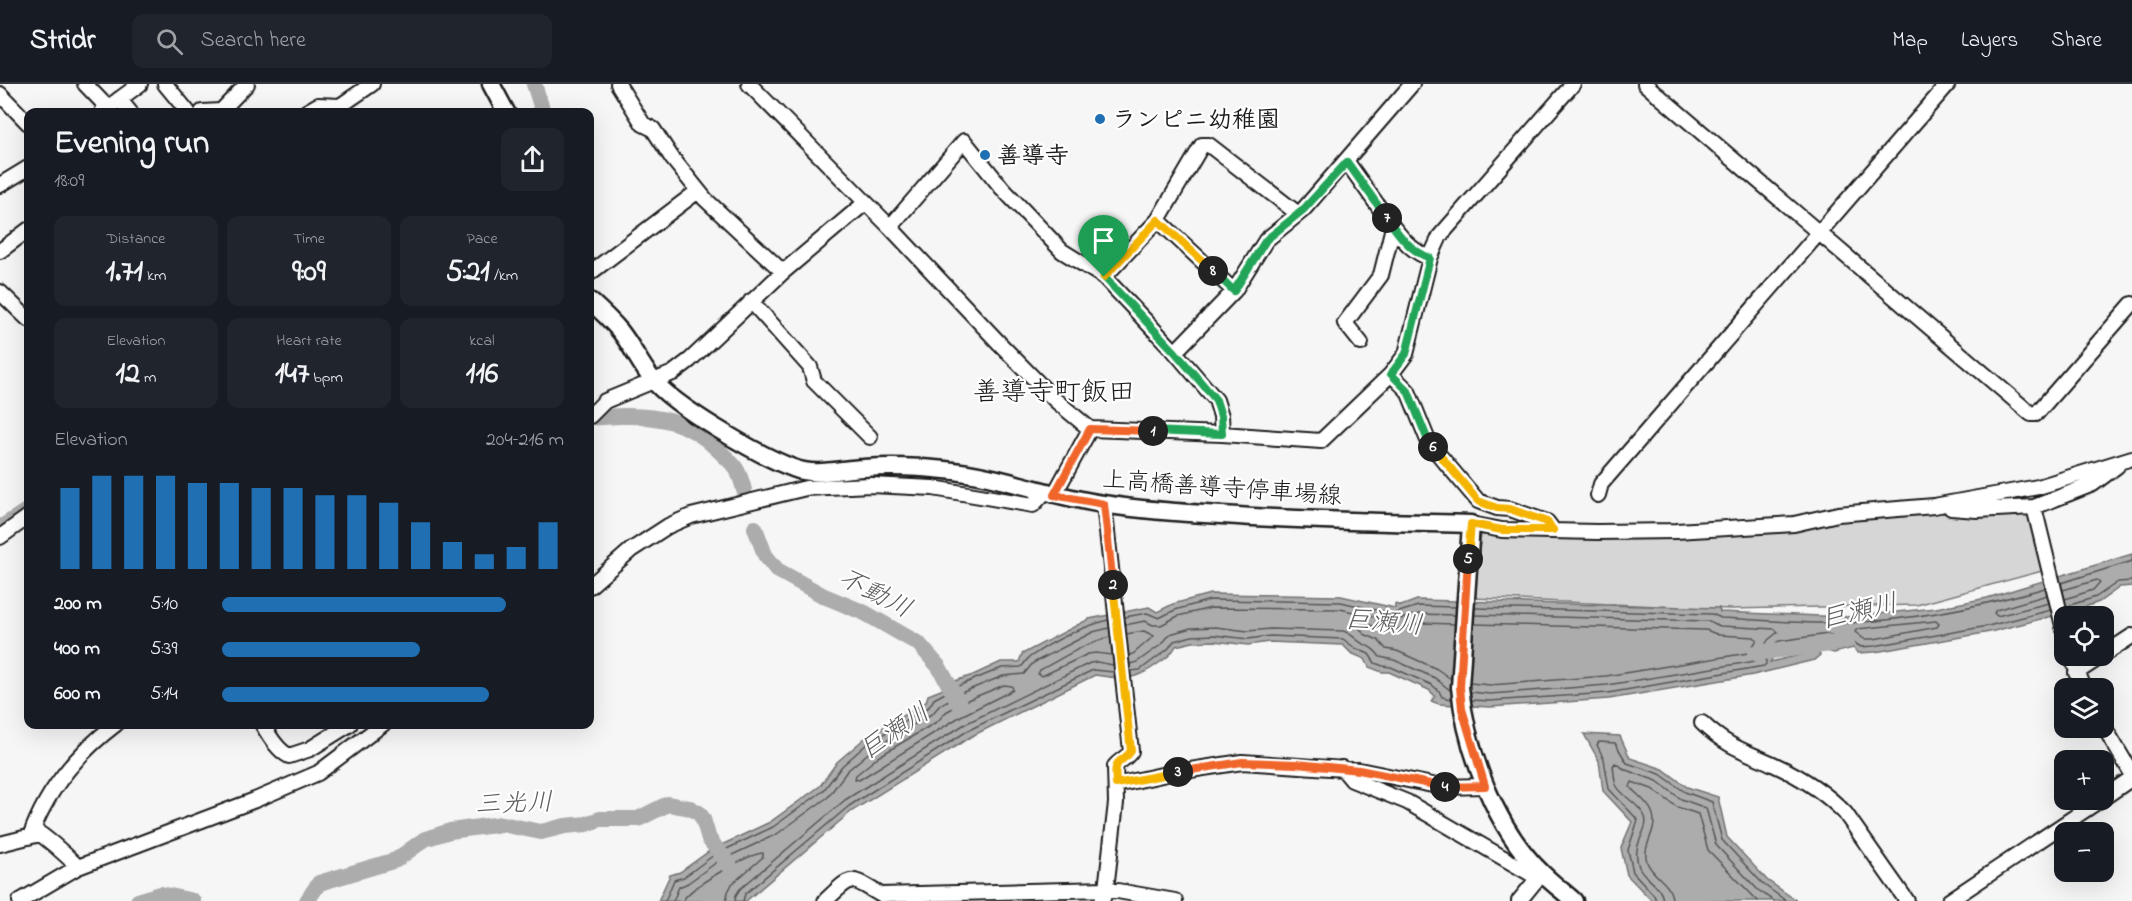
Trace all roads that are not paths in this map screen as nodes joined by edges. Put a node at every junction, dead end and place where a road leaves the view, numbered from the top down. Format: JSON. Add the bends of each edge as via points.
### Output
{"nodes":[{"id":1,"x":85,"y":84,"type":"edge"},
{"id":2,"x":140,"y":84,"type":"edge"},
{"id":3,"x":165,"y":84,"type":"edge"},
{"id":4,"x":247,"y":84,"type":"edge"},
{"id":5,"x":372,"y":84,"type":"edge"},
{"id":6,"x":490,"y":84,"type":"edge"},
{"id":7,"x":618,"y":84,"type":"edge"},
{"id":8,"x":1412,"y":84,"type":"edge"},
{"id":9,"x":1573,"y":84,"type":"edge"},
{"id":10,"x":1645,"y":84,"type":"edge"},
{"id":11,"x":1948,"y":84,"type":"edge"},
{"id":12,"x":751,"y":85,"type":"edge"},
{"id":13,"x":0,"y":94,"type":"edge"},
{"id":14,"x":109,"y":106,"type":"edge"},
{"id":15,"x":185,"y":108,"type":"edge"},
{"id":16,"x":224,"y":108,"type":"edge"},
{"id":17,"x":313,"y":108,"type":"edge"},
{"id":18,"x":504,"y":108,"type":"edge"},
{"id":19,"x":24,"y":119,"type":"edge"},
{"id":20,"x":1347,"y":162,"type":"junction"},
{"id":21,"x":24,"y":170,"type":"edge"},
{"id":22,"x":0,"y":185,"type":"edge"},
{"id":23,"x":698,"y":191,"type":"junction"},
{"id":24,"x":865,"y":203,"type":"junction"},
{"id":25,"x":1298,"y":213,"type":"junction"},
{"id":26,"x":1158,"y":220,"type":"junction"},
{"id":27,"x":1393,"y":226,"type":"junction"},
{"id":28,"x":890,"y":227,"type":"junction"},
{"id":29,"x":24,"y":233,"type":"edge"},
{"id":30,"x":1820,"y":233,"type":"junction"},
{"id":31,"x":0,"y":251,"type":"edge"},
{"id":32,"x":1430,"y":258,"type":"junction"},
{"id":33,"x":594,"y":270,"type":"edge"},
{"id":34,"x":783,"y":272,"type":"junction"},
{"id":35,"x":1104,"y":277,"type":"junction"},
{"id":36,"x":1234,"y":291,"type":"junction"},
{"id":37,"x":0,"y":292,"type":"edge"},
{"id":38,"x":751,"y":301,"type":"junction"},
{"id":39,"x":2132,"y":304,"type":"edge"},
{"id":40,"x":594,"y":305,"type":"edge"},
{"id":41,"x":24,"y":315,"type":"edge"},
{"id":42,"x":1361,"y":343,"type":"dead end"},
{"id":43,"x":1175,"y":352,"type":"junction"},
{"id":44,"x":1391,"y":374,"type":"junction"},
{"id":45,"x":653,"y":380,"type":"junction"},
{"id":46,"x":594,"y":412,"type":"edge"},
{"id":47,"x":1090,"y":429,"type":"junction"},
{"id":48,"x":1222,"y":434,"type":"junction"},
{"id":49,"x":870,"y":437,"type":"dead end"},
{"id":50,"x":2129,"y":459,"type":"edge"},
{"id":51,"x":1050,"y":494,"type":"junction"},
{"id":52,"x":1598,"y":495,"type":"dead end"},
{"id":53,"x":1104,"y":504,"type":"junction"},
{"id":54,"x":1934,"y":506,"type":"junction"},
{"id":55,"x":2034,"y":507,"type":"junction"},
{"id":56,"x":24,"y":520,"type":"edge"},
{"id":57,"x":1470,"y":530,"type":"junction"},
{"id":58,"x":1553,"y":530,"type":"junction"},
{"id":59,"x":0,"y":537,"type":"edge"},
{"id":60,"x":594,"y":583,"type":"edge"},
{"id":61,"x":2058,"y":606,"type":"edge"},
{"id":62,"x":2132,"y":636,"type":"edge"},
{"id":63,"x":2114,"y":648,"type":"edge"},
{"id":64,"x":2074,"y":666,"type":"edge"},
{"id":65,"x":2086,"y":666,"type":"edge"},
{"id":66,"x":2076,"y":673,"type":"junction"},
{"id":67,"x":2079,"y":678,"type":"edge"},
{"id":68,"x":1702,"y":723,"type":"dead end"},
{"id":69,"x":109,"y":729,"type":"edge"},
{"id":70,"x":265,"y":729,"type":"edge"},
{"id":71,"x":342,"y":729,"type":"edge"},
{"id":72,"x":376,"y":729,"type":"edge"},
{"id":73,"x":2110,"y":738,"type":"edge"},
{"id":74,"x":1342,"y":768,"type":"junction"},
{"id":75,"x":2132,"y":776,"type":"edge"},
{"id":76,"x":1116,"y":784,"type":"junction"},
{"id":77,"x":1485,"y":786,"type":"junction"},
{"id":78,"x":2114,"y":790,"type":"edge"},
{"id":79,"x":2086,"y":810,"type":"edge"},
{"id":80,"x":40,"y":834,"type":"junction"},
{"id":81,"x":0,"y":844,"type":"edge"},
{"id":82,"x":78,"y":867,"type":"junction"},
{"id":83,"x":1542,"y":873,"type":"junction"},
{"id":84,"x":1104,"y":895,"type":"edge"},
{"id":85,"x":20,"y":901,"type":"edge"},
{"id":86,"x":825,"y":901,"type":"edge"},
{"id":87,"x":1175,"y":901,"type":"edge"},
{"id":88,"x":1519,"y":901,"type":"edge"},
{"id":89,"x":1574,"y":901,"type":"edge"},
{"id":90,"x":1907,"y":901,"type":"edge"},
{"id":91,"x":1949,"y":901,"type":"edge"}],
"edges":[{"from":1,"to":14,"type":"street"},
{"from":2,"to":14,"type":"street"},
{"from":3,"to":15,"type":"street"},
{"from":4,"to":16,"type":"street"},
{"from":5,"to":17,"type":"street","via":[[340,106]]},
{"from":6,"to":18,"type":"main road"},
{"from":7,"to":23,"type":"street","via":[[643,124],[653,129]]},
{"from":8,"to":20,"type":"street"},
{"from":9,"to":32,"type":"street","via":[[1440,236]]},
{"from":10,"to":30,"type":"street"},
{"from":11,"to":30,"type":"street"},
{"from":12,"to":24,"type":"street"},
{"from":13,"to":19,"type":"street"},
{"from":20,"to":25,"type":"street"},
{"from":20,"to":27,"type":"street"},
{"from":21,"to":22,"type":"street"},
{"from":23,"to":33,"type":"street"},
{"from":23,"to":34,"type":"street"},
{"from":24,"to":28,"type":"street"},
{"from":24,"to":34,"type":"street"},
{"from":25,"to":26,"type":"street","via":[[1206,144]]},
{"from":25,"to":36,"type":"street","via":[[1266,240]]},
{"from":26,"to":35,"type":"street"},
{"from":26,"to":36,"type":"street"},
{"from":27,"to":32,"type":"street","via":[[1408,246]]},
{"from":27,"to":42,"type":"street","via":[[1381,275],[1345,323]]},
{"from":28,"to":35,"type":"street","via":[[964,141],[1062,251]]},
{"from":28,"to":47,"type":"street","via":[[1047,392]]},
{"from":29,"to":31,"type":"street"},
{"from":30,"to":39,"type":"street","via":[[2031,414],[2036,414]]},
{"from":30,"to":52,"type":"street","via":[[1601,484]]},
{"from":32,"to":44,"type":"street","via":[[1406,354]]},
{"from":34,"to":38,"type":"street"},
{"from":35,"to":43,"type":"street"},
{"from":36,"to":43,"type":"street"},
{"from":37,"to":41,"type":"street"},
{"from":38,"to":45,"type":"street","via":[[690,360],[673,373]]},
{"from":38,"to":49,"type":"street","via":[[810,367],[814,381]]},
{"from":40,"to":45,"type":"main road","name":"上高橋善導寺停車場線","via":[[621,331]]},
{"from":43,"to":48,"type":"street","via":[[1216,400]]},
{"from":44,"to":48,"type":"street","via":[[1321,441]]},
{"from":44,"to":58,"type":"street","via":[[1408,391],[1429,443],[1478,501],[1547,522]]},
{"from":45,"to":46,"type":"street","via":[[605,401]]},
{"from":45,"to":51,"type":"main road","name":"上高橋善導寺停車場線","via":[[708,422],[794,469],[811,473],[862,468],[944,470],[983,475]]},
{"from":47,"to":48,"type":"street"},
{"from":47,"to":51,"type":"street"},
{"from":50,"to":54,"type":"street","via":[[2038,487]]},
{"from":50,"to":55,"type":"street","via":[[2093,484]]},
{"from":51,"to":53,"type":"main road","name":"上高橋善導寺停車場線"},
{"from":51,"to":60,"type":"street","via":[[1033,505],[933,488],[807,488],[676,522],[645,540]]},
{"from":53,"to":57,"type":"main road","name":"上高橋善導寺停車場線"},
{"from":53,"to":76,"type":"street","via":[[1131,751],[1115,766]]},
{"from":54,"to":55,"type":"street","via":[[1977,510]]},
{"from":54,"to":58,"type":"street","via":[[1838,514],[1782,525],[1665,531]]},
{"from":55,"to":61,"type":"street"},
{"from":56,"to":59,"type":"street"},
{"from":57,"to":58,"type":"street"},
{"from":57,"to":77,"type":"main road","via":[[1460,687],[1469,737]]},
{"from":62,"to":63,"type":"street"},
{"from":64,"to":66,"type":"street"},
{"from":65,"to":66,"type":"street"},
{"from":66,"to":67,"type":"street"},
{"from":68,"to":90,"type":"street","via":[[1728,745],[1778,766],[1836,803]]},
{"from":69,"to":80,"type":"street","via":[[92,742],[56,784],[33,829]]},
{"from":70,"to":71,"type":"street","via":[[289,756],[310,749]]},
{"from":72,"to":82,"type":"street","via":[[318,772]]},
{"from":73,"to":75,"type":"street"},
{"from":74,"to":76,"type":"street","via":[[1242,762]]},
{"from":74,"to":77,"type":"street","via":[[1442,787]]},
{"from":74,"to":83,"type":"street","via":[[1352,780],[1407,802],[1531,874]]},
{"from":75,"to":78,"type":"street"},
{"from":76,"to":84,"type":"street"},
{"from":77,"to":83,"type":"main road","via":[[1518,844]]},
{"from":79,"to":91,"type":"street"},
{"from":80,"to":81,"type":"street"},
{"from":80,"to":82,"type":"street"},
{"from":82,"to":85,"type":"street"},
{"from":83,"to":88,"type":"street"},
{"from":83,"to":89,"type":"main road"},
{"from":84,"to":86,"type":"street","via":[[881,895],[856,880],[849,881]]},
{"from":84,"to":87,"type":"street"}]}
